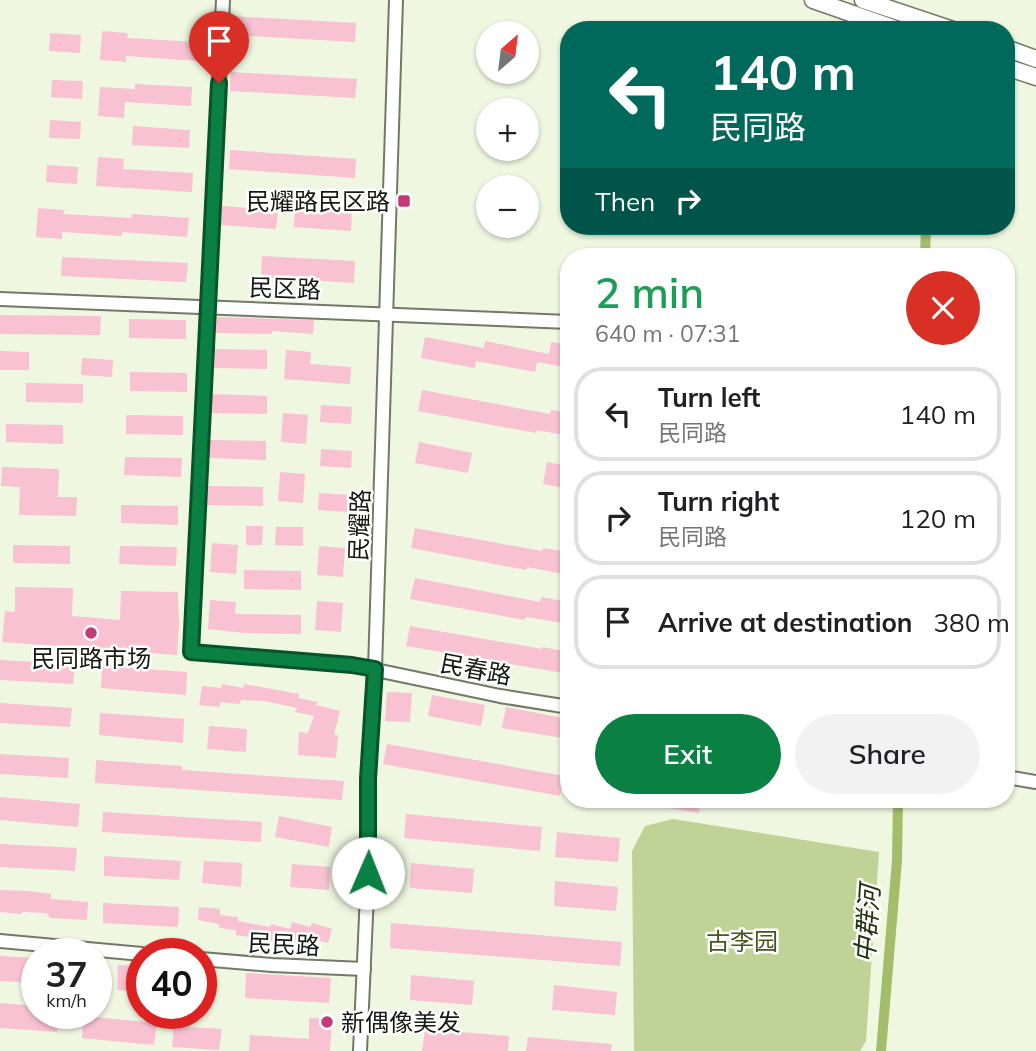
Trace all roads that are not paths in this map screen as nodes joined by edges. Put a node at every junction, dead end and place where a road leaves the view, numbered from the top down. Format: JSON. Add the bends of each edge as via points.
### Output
{"nodes":[{"id":1,"x":223,"y":0,"type":"edge"},
{"id":2,"x":396,"y":0,"type":"edge"},
{"id":3,"x":813,"y":0,"type":"edge"},
{"id":4,"x":863,"y":0,"type":"edge"},
{"id":5,"x":873,"y":21,"type":"edge"},
{"id":6,"x":926,"y":21,"type":"edge"},
{"id":7,"x":1015,"y":51,"type":"edge"},
{"id":8,"x":1036,"y":59,"type":"edge"},
{"id":9,"x":1015,"y":70,"type":"edge"},
{"id":10,"x":1036,"y":78,"type":"edge"},
{"id":11,"x":0,"y":299,"type":"edge"},
{"id":12,"x":209,"y":306,"type":"junction"},
{"id":13,"x":387,"y":314,"type":"junction"},
{"id":14,"x":560,"y":322,"type":"edge"},
{"id":15,"x":375,"y":669,"type":"junction"},
{"id":16,"x":560,"y":706,"type":"edge"},
{"id":17,"x":1015,"y":779,"type":"edge"},
{"id":18,"x":1036,"y":782,"type":"edge"},
{"id":19,"x":0,"y":941,"type":"edge"},
{"id":20,"x":126,"y":953,"type":"edge"},
{"id":21,"x":217,"y":960,"type":"edge"},
{"id":22,"x":363,"y":969,"type":"junction"},
{"id":23,"x":359,"y":1051,"type":"edge"}],
"edges":[{"from":1,"to":12,"type":"street"},
{"from":2,"to":13,"type":"street","name":"民耀路"},
{"from":3,"to":5,"type":"main road"},
{"from":4,"to":6,"type":"main road"},
{"from":7,"to":8,"type":"main road"},
{"from":9,"to":10,"type":"main road"},
{"from":11,"to":12,"type":"street","name":"民区路"},
{"from":12,"to":13,"type":"street","name":"民区路"},
{"from":12,"to":15,"type":"street","name":"民春路","via":[[191,652]]},
{"from":13,"to":14,"type":"street","name":"民区路"},
{"from":13,"to":15,"type":"street","name":"民耀路"},
{"from":15,"to":16,"type":"street","name":"民春路"},
{"from":15,"to":22,"type":"street","name":"民耀路"},
{"from":17,"to":18,"type":"street"},
{"from":19,"to":20,"type":"street"},
{"from":21,"to":22,"type":"street","name":"民民路"},
{"from":22,"to":23,"type":"street","name":"民耀路"}]}
